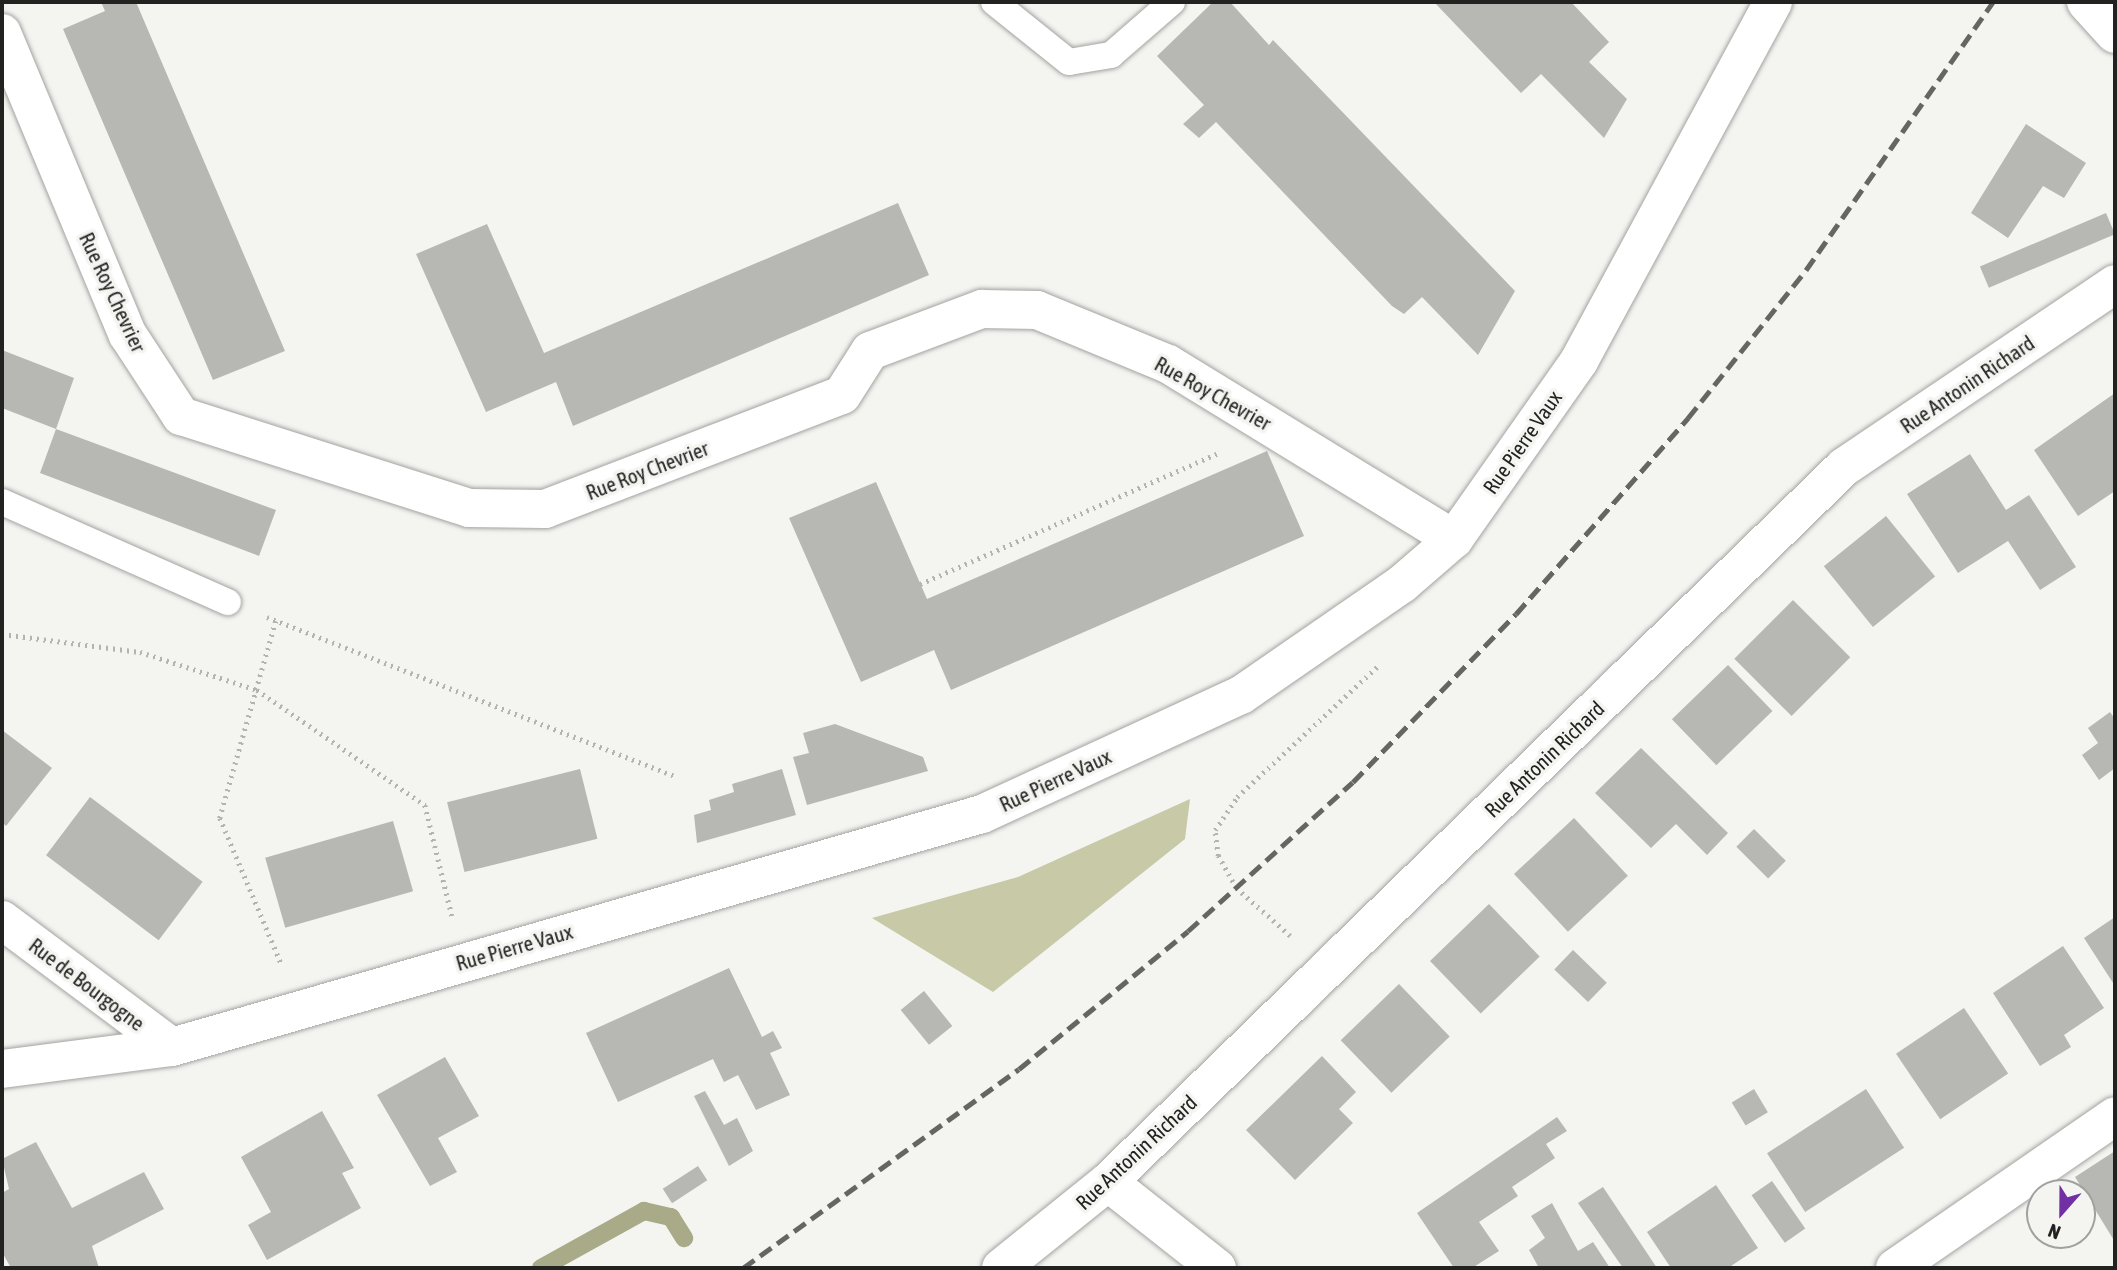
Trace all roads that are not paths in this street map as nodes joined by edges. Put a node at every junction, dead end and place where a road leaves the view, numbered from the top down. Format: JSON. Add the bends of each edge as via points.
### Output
{"nodes":[{"id":1,"x":994,"y":2,"type":"edge"},
{"id":2,"x":1171,"y":2,"type":"edge"},
{"id":3,"x":1773,"y":2,"type":"edge"},
{"id":4,"x":2086,"y":2,"type":"edge"},
{"id":5,"x":2,"y":33,"type":"edge"},
{"id":6,"x":2115,"y":34,"type":"edge"},
{"id":7,"x":2115,"y":284,"type":"edge"},
{"id":8,"x":2,"y":502,"type":"edge"},
{"id":9,"x":1454,"y":539,"type":"junction"},
{"id":10,"x":228,"y":602,"type":"road end"},
{"id":11,"x":2,"y":920,"type":"edge"},
{"id":12,"x":172,"y":1047,"type":"junction"},
{"id":13,"x":2,"y":1069,"type":"edge"},
{"id":14,"x":2115,"y":1116,"type":"edge"},
{"id":15,"x":1108,"y":1182,"type":"junction"},
{"id":16,"x":1001,"y":1268,"type":"edge"},
{"id":17,"x":1217,"y":1268,"type":"edge"},
{"id":18,"x":1895,"y":1268,"type":"edge"}],
"edges":[{"from":1,"to":2,"type":"lane","via":[[1069,62],[1111,55]]},
{"from":3,"to":9,"type":"street","name":"Rue Pierre Vaux","via":[[1578,361]]},
{"from":4,"to":6,"type":"street"},
{"from":5,"to":9,"type":"street","name":"Rue Roy Chevrier","via":[[128,335],[181,416],[468,508],[545,509],[842,395],[870,351],[982,309],[1037,310],[1168,364]]},
{"from":7,"to":15,"type":"street","name":"Rue Antonin Richard","via":[[1844,467]]},
{"from":8,"to":10,"type":"lane"},
{"from":9,"to":12,"type":"street","name":"Rue Pierre Vaux","via":[[1402,584],[1241,695],[982,814]]},
{"from":11,"to":12,"type":"street","name":"Rue de Bourgogne"},
{"from":12,"to":13,"type":"street","name":"Rue Pierre Vaux"},
{"from":14,"to":18,"type":"street"},
{"from":15,"to":16,"type":"street","name":"Rue Antonin Richard"},
{"from":15,"to":17,"type":"street"}]}
